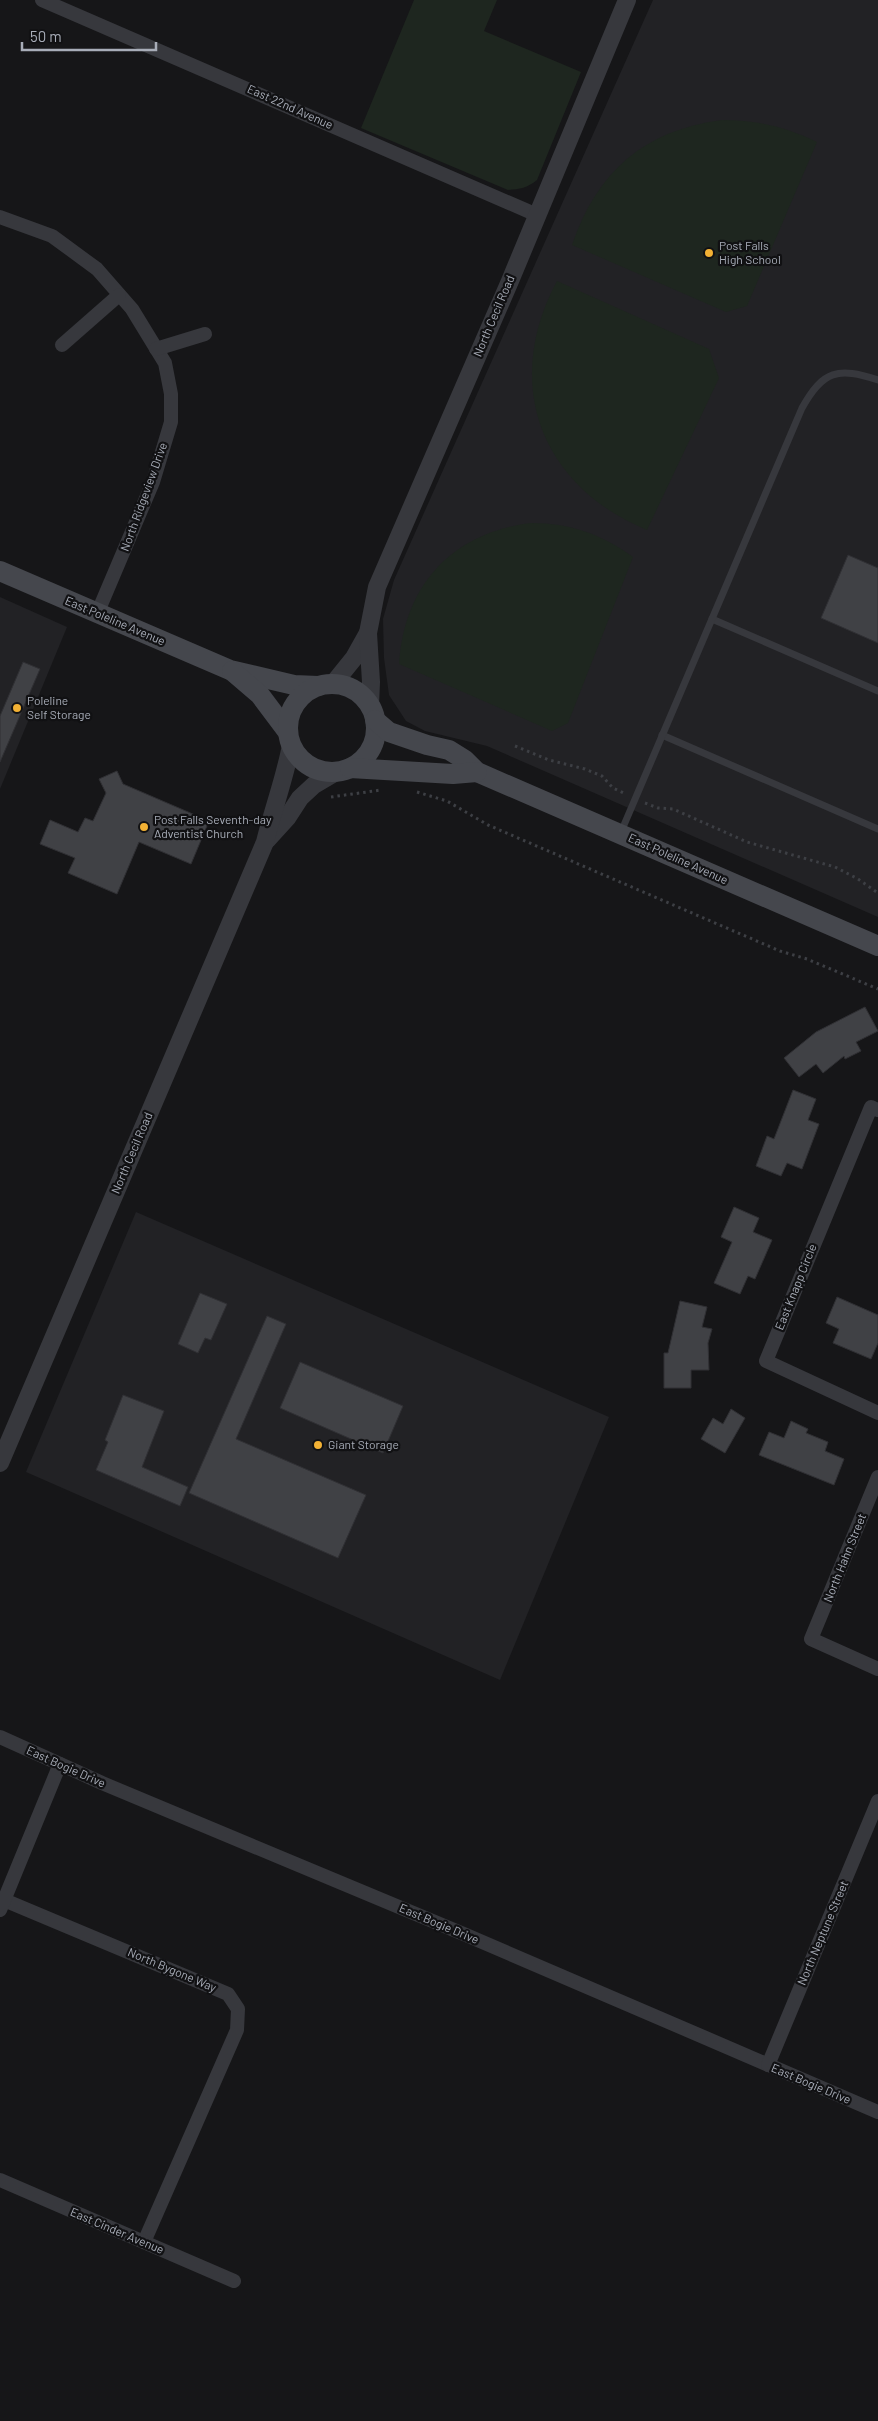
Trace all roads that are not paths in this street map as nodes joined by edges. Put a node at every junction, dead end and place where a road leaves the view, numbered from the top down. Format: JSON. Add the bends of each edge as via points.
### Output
{"nodes":[{"id":1,"x":42,"y":0,"type":"edge"},
{"id":2,"x":627,"y":0,"type":"edge"},
{"id":3,"x":537,"y":215,"type":"junction"},
{"id":4,"x":0,"y":217,"type":"edge"},
{"id":5,"x":119,"y":295,"type":"junction"},
{"id":6,"x":205,"y":334,"type":"dead end"},
{"id":7,"x":62,"y":345,"type":"dead end"},
{"id":8,"x":156,"y":349,"type":"junction"},
{"id":9,"x":878,"y":380,"type":"edge"},
{"id":10,"x":0,"y":571,"type":"edge"},
{"id":11,"x":96,"y":614,"type":"junction"},
{"id":12,"x":712,"y":619,"type":"junction"},
{"id":13,"x":368,"y":633,"type":"junction"},
{"id":14,"x":230,"y":670,"type":"junction"},
{"id":15,"x":326,"y":685,"type":"junction"},
{"id":16,"x":878,"y":691,"type":"edge"},
{"id":17,"x":372,"y":713,"type":"junction"},
{"id":18,"x":662,"y":734,"type":"junction"},
{"id":19,"x":289,"y":738,"type":"junction"},
{"id":20,"x":343,"y":770,"type":"junction"},
{"id":21,"x":477,"y":772,"type":"junction"},
{"id":22,"x":878,"y":829,"type":"edge"},
{"id":23,"x":620,"y":834,"type":"junction"},
{"id":24,"x":265,"y":842,"type":"junction"},
{"id":25,"x":878,"y":946,"type":"edge"},
{"id":26,"x":878,"y":1110,"type":"edge"},
{"id":27,"x":878,"y":1413,"type":"edge"},
{"id":28,"x":0,"y":1463,"type":"edge"},
{"id":29,"x":878,"y":1477,"type":"edge"},
{"id":30,"x":878,"y":1668,"type":"edge"},
{"id":31,"x":0,"y":1737,"type":"edge"},
{"id":32,"x":60,"y":1764,"type":"junction"},
{"id":33,"x":878,"y":1802,"type":"edge"},
{"id":34,"x":2,"y":1905,"type":"edge"},
{"id":35,"x":768,"y":2065,"type":"junction"},
{"id":36,"x":878,"y":2112,"type":"edge"},
{"id":37,"x":0,"y":2180,"type":"edge"},
{"id":38,"x":144,"y":2242,"type":"junction"},
{"id":39,"x":234,"y":2281,"type":"dead end"}],
"edges":[{"from":1,"to":3,"type":"street","name":"East 22nd Avenue"},
{"from":2,"to":3,"type":"street","name":"North Cecil Road"},
{"from":3,"to":13,"type":"street","name":"North Cecil Road","via":[[384,568]]},
{"from":4,"to":5,"type":"street","name":"North Ridgeview Drive","via":[[52,236],[97,268]]},
{"from":5,"to":7,"type":"street"},
{"from":5,"to":8,"type":"street","name":"North Ridgeview Drive","via":[[132,309]]},
{"from":6,"to":8,"type":"street"},
{"from":8,"to":11,"type":"street","name":"North Ridgeview Drive","via":[[164,363],[171,394],[171,422],[152,482]]},
{"from":9,"to":12,"type":"lane","via":[[841,372],[824,378],[812,389]]},
{"from":10,"to":11,"type":"main road","name":"East Poleline Avenue"},
{"from":11,"to":14,"type":"main road","name":"East Poleline Avenue"},
{"from":12,"to":16,"type":"lane"},
{"from":12,"to":18,"type":"lane"},
{"from":13,"to":15,"type":"street","name":"North Cecil Road","via":[[354,658]]},
{"from":13,"to":17,"type":"street","name":"North Cecil Road"},
{"from":14,"to":15,"type":"main road","name":"East Poleline Avenue","via":[[294,685]]},
{"from":14,"to":19,"type":"main road","name":"East Poleline Avenue","via":[[260,695]]},
{"from":15,"to":17,"type":"main road","via":[[354,691]]},
{"from":15,"to":19,"type":"main road","via":[[305,693],[295,704],[289,717]]},
{"from":17,"to":20,"type":"main road","via":[[375,735],[370,749],[362,760]]},
{"from":17,"to":21,"type":"main road","name":"East Poleline Avenue","via":[[389,732],[449,750]]},
{"from":18,"to":22,"type":"lane"},
{"from":18,"to":23,"type":"lane"},
{"from":19,"to":20,"type":"main road","via":[[298,757],[309,766],[322,771]]},
{"from":19,"to":24,"type":"street","name":"North Cecil Road","via":[[282,788]]},
{"from":20,"to":21,"type":"main road","name":"East Poleline Avenue"},
{"from":20,"to":24,"type":"street","name":"North Cecil Road","via":[[314,785]]},
{"from":21,"to":23,"type":"main road","name":"East Poleline Avenue"},
{"from":23,"to":25,"type":"main road","name":"East Poleline Avenue"},
{"from":24,"to":28,"type":"street","name":"North Cecil Road"},
{"from":26,"to":27,"type":"street","name":"East Knapp Circle","via":[[870,1107],[766,1361]]},
{"from":29,"to":30,"type":"street","name":"North Hahn Street","via":[[811,1639]]},
{"from":31,"to":32,"type":"street","name":"East Bogie Drive"},
{"from":32,"to":34,"type":"street"},
{"from":32,"to":35,"type":"street","name":"East Bogie Drive"},
{"from":33,"to":35,"type":"street","name":"North Neptune Street"},
{"from":34,"to":38,"type":"street","name":"North Bygone Way","via":[[228,1994],[238,2009],[237,2030]]},
{"from":35,"to":36,"type":"street","name":"East Bogie Drive"},
{"from":37,"to":38,"type":"street","name":"East Cinder Avenue"},
{"from":38,"to":39,"type":"street","name":"East Cinder Avenue"}]}
